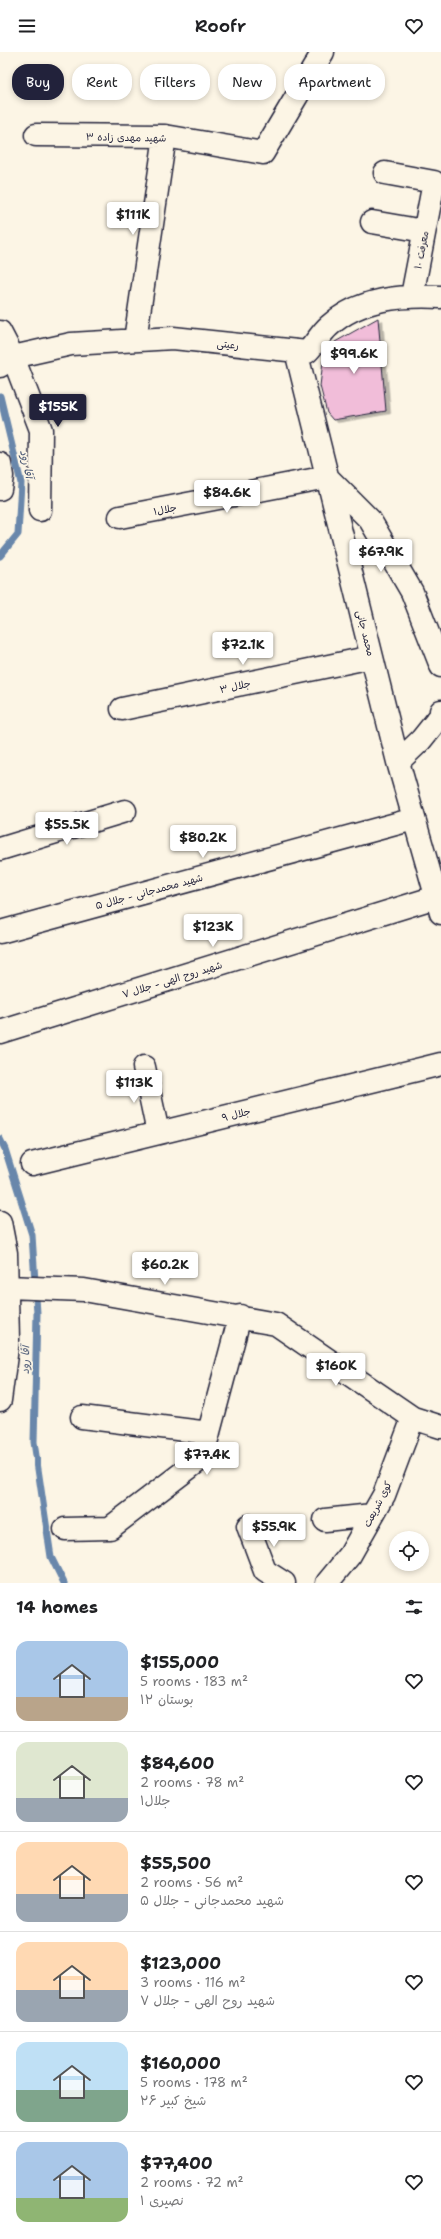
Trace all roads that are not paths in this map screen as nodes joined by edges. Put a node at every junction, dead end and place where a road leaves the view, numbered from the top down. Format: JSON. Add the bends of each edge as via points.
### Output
{"nodes":[{"id":1,"x":322,"y":52,"type":"edge"},
{"id":2,"x":36,"y":135,"type":"dead end"},
{"id":3,"x":165,"y":136,"type":"junction"},
{"id":4,"x":385,"y":173,"type":"dead end"},
{"id":5,"x":372,"y":222,"type":"dead end"},
{"id":6,"x":424,"y":230,"type":"junction"},
{"id":7,"x":412,"y":296,"type":"junction"},
{"id":8,"x":441,"y":297,"type":"edge"},
{"id":9,"x":0,"y":332,"type":"edge"},
{"id":10,"x":135,"y":340,"type":"junction"},
{"id":11,"x":296,"y":351,"type":"junction"},
{"id":12,"x":6,"y":361,"type":"edge"},
{"id":13,"x":0,"y":464,"type":"edge"},
{"id":14,"x":327,"y":477,"type":"junction"},
{"id":15,"x":0,"y":489,"type":"edge"},
{"id":16,"x":40,"y":510,"type":"dead end"},
{"id":17,"x":120,"y":517,"type":"dead end"},
{"id":18,"x":372,"y":657,"type":"junction"},
{"id":19,"x":441,"y":666,"type":"edge"},
{"id":20,"x":122,"y":709,"type":"dead end"},
{"id":21,"x":441,"y":711,"type":"edge"},
{"id":22,"x":398,"y":762,"type":"junction"},
{"id":23,"x":125,"y":811,"type":"dead end"},
{"id":24,"x":414,"y":819,"type":"junction"},
{"id":25,"x":0,"y":849,"type":"edge"},
{"id":26,"x":439,"y":905,"type":"edge"},
{"id":27,"x":0,"y":932,"type":"edge"},
{"id":28,"x":0,"y":1032,"type":"edge"},
{"id":29,"x":441,"y":1064,"type":"edge"},
{"id":30,"x":144,"y":1067,"type":"dead end"},
{"id":31,"x":158,"y":1133,"type":"junction"},
{"id":32,"x":32,"y":1164,"type":"dead end"},
{"id":33,"x":0,"y":1222,"type":"edge"},
{"id":34,"x":7,"y":1287,"type":"junction"},
{"id":35,"x":240,"y":1316,"type":"junction"},
{"id":36,"x":0,"y":1400,"type":"edge"},
{"id":37,"x":82,"y":1417,"type":"dead end"},
{"id":38,"x":413,"y":1418,"type":"junction"},
{"id":39,"x":441,"y":1426,"type":"edge"},
{"id":40,"x":208,"y":1433,"type":"junction"},
{"id":41,"x":372,"y":1515,"type":"junction"},
{"id":42,"x":325,"y":1520,"type":"dead end"},
{"id":43,"x":248,"y":1526,"type":"dead end"},
{"id":44,"x":65,"y":1529,"type":"dead end"},
{"id":45,"x":284,"y":1583,"type":"edge"},
{"id":46,"x":327,"y":1583,"type":"edge"}],
"edges":[{"from":1,"to":3,"type":"street","name":"شهید مهدی زاده ۳","via":[[263,153]]},
{"from":2,"to":3,"type":"street","name":"شهید مهدی زاده ۳"},
{"from":3,"to":10,"type":"street"},
{"from":4,"to":6,"type":"street","name":"معرفت ۱۰","via":[[434,182]]},
{"from":5,"to":6,"type":"street"},
{"from":6,"to":7,"type":"street","name":"معرفت ۱۰"},
{"from":7,"to":8,"type":"street","name":"رعیتی"},
{"from":7,"to":11,"type":"street","name":"رعیتی","via":[[364,304],[330,325],[307,352]]},
{"from":9,"to":12,"type":"street"},
{"from":10,"to":11,"type":"street","name":"رعیتی","via":[[173,338]]},
{"from":10,"to":12,"type":"street","name":"رعیتی","via":[[71,344]]},
{"from":11,"to":14,"type":"street","name":"محمد جانی"},
{"from":12,"to":16,"type":"street","via":[[41,430]]},
{"from":13,"to":15,"type":"street"},
{"from":14,"to":17,"type":"street","name":"جلال۱"},
{"from":14,"to":18,"type":"street","name":"محمد جانی"},
{"from":14,"to":19,"type":"street","via":[[370,520],[412,592]]},
{"from":18,"to":20,"type":"street","name":"جلال ۳"},
{"from":18,"to":22,"type":"street","name":"محمد جانی"},
{"from":21,"to":22,"type":"street","via":[[441,715],[421,740]]},
{"from":22,"to":24,"type":"street","name":"محمد جانی"},
{"from":23,"to":25,"type":"street"},
{"from":24,"to":26,"type":"street","name":"محمد جانی"},
{"from":24,"to":27,"type":"street","name":"شهید محمدجانی - جلال ۵"},
{"from":26,"to":28,"type":"street","name":"شهید روح الهی - جلال ۷"},
{"from":29,"to":31,"type":"street","name":"جلال ۹"},
{"from":30,"to":31,"type":"street"},
{"from":31,"to":32,"type":"street","name":"جلال ۹"},
{"from":33,"to":34,"type":"street","via":[[6,1253]]},
{"from":34,"to":35,"type":"street","via":[[84,1290]]},
{"from":34,"to":36,"type":"street","via":[[8,1340]]},
{"from":35,"to":38,"type":"street","via":[[276,1324]]},
{"from":35,"to":40,"type":"street"},
{"from":37,"to":40,"type":"street"},
{"from":38,"to":39,"type":"street"},
{"from":38,"to":41,"type":"street","name":"کوی شریعت","via":[[384,1495]]},
{"from":40,"to":44,"type":"street","via":[[202,1458],[110,1528]]},
{"from":41,"to":42,"type":"street"},
{"from":41,"to":46,"type":"street","name":"کوی شریعت","via":[[350,1555]]},
{"from":43,"to":45,"type":"street","via":[[265,1571]]}]}
